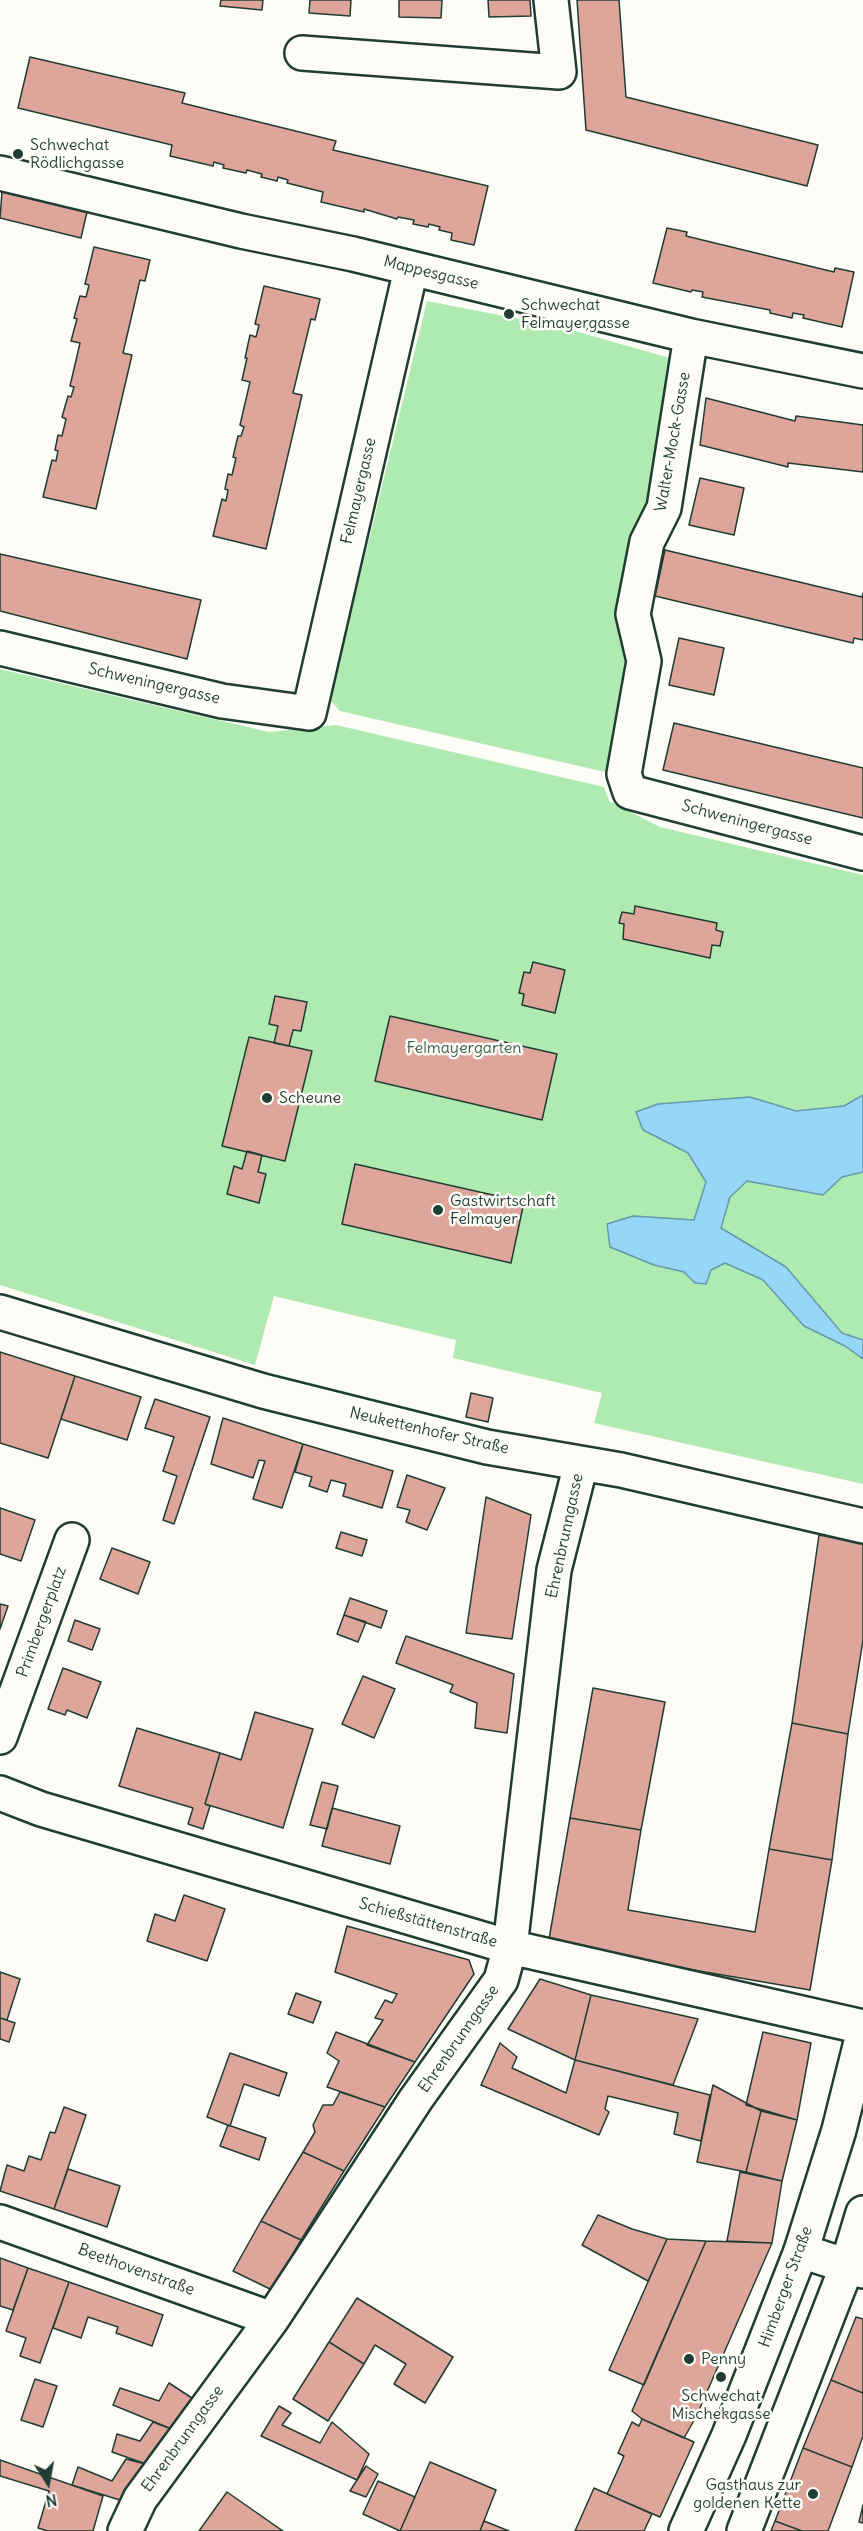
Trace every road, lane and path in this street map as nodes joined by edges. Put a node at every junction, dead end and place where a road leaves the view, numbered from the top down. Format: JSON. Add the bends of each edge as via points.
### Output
{"nodes":[{"id":1,"x":551,"y":0,"type":"edge"},
{"id":2,"x":302,"y":53,"type":"dead end"},
{"id":3,"x":0,"y":173,"type":"edge"},
{"id":4,"x":411,"y":269,"type":"junction"},
{"id":5,"x":691,"y":336,"type":"junction"},
{"id":6,"x":863,"y":371,"type":"edge"},
{"id":7,"x":0,"y":648,"type":"edge"},
{"id":8,"x":309,"y":713,"type":"joint"},
{"id":9,"x":630,"y":792,"type":"joint"},
{"id":10,"x":863,"y":853,"type":"edge"},
{"id":11,"x":0,"y":1312,"type":"edge"},
{"id":12,"x":581,"y":1464,"type":"junction"},
{"id":13,"x":863,"y":1526,"type":"edge"},
{"id":14,"x":72,"y":1540,"type":"dead end"},
{"id":15,"x":0,"y":1737,"type":"edge"},
{"id":16,"x":0,"y":1793,"type":"edge"},
{"id":17,"x":510,"y":1947,"type":"junction"},
{"id":18,"x":863,"y":2027,"type":"edge"},
{"id":19,"x":863,"y":2034,"type":"edge"},
{"id":20,"x":863,"y":2213,"type":"edge"},
{"id":21,"x":0,"y":2222,"type":"edge"},
{"id":22,"x":801,"y":2251,"type":"junction"},
{"id":23,"x":855,"y":2269,"type":"edge"},
{"id":24,"x":272,"y":2319,"type":"junction"},
{"id":25,"x":125,"y":2531,"type":"edge"},
{"id":26,"x":686,"y":2531,"type":"edge"},
{"id":27,"x":744,"y":2531,"type":"edge"}],
"edges":[{"from":1,"to":2,"type":"street","via":[[559,72]]},
{"from":3,"to":4,"type":"street","name":"Mappesgasse"},
{"from":4,"to":5,"type":"street","name":"Mappesgasse"},
{"from":4,"to":8,"type":"street","name":"Felmayergasse"},
{"from":5,"to":6,"type":"street","name":"Mappesgasse"},
{"from":5,"to":9,"type":"street","name":"Walter-Mock-Gasse","via":[[664,508],[647,542],[633,614],[644,661],[624,774]]},
{"from":7,"to":8,"type":"street","name":"Schweningergasse","via":[[222,701]]},
{"from":9,"to":10,"type":"street","name":"Schweningergasse"},
{"from":11,"to":12,"type":"street","name":"Neukettenhofer Straße","via":[[263,1391],[488,1447]]},
{"from":12,"to":13,"type":"street","name":"Neukettenhofer Straße"},
{"from":12,"to":17,"type":"street","name":"Ehrenbrunngasse","via":[[554,1570]]},
{"from":14,"to":15,"type":"street","name":"Primbergerplatz"},
{"from":16,"to":17,"type":"street","name":"Schießstättenstraße","via":[[41,1809]]},
{"from":17,"to":18,"type":"street","name":"Schießstättenstraße"},
{"from":17,"to":24,"type":"street","name":"Ehrenbrunngasse","via":[[501,1980],[416,2099]]},
{"from":19,"to":22,"type":"street","name":"Himberger Straße","via":[[839,2130]]},
{"from":20,"to":23,"type":"street"},
{"from":21,"to":24,"type":"street","name":"Beethovenstraße"},
{"from":22,"to":23,"type":"street"},
{"from":22,"to":26,"type":"street","name":"Himberger Straße","via":[[741,2406]]},
{"from":23,"to":27,"type":"street"},
{"from":24,"to":25,"type":"street","name":"Ehrenbrunngasse","via":[[140,2499]]}]}
